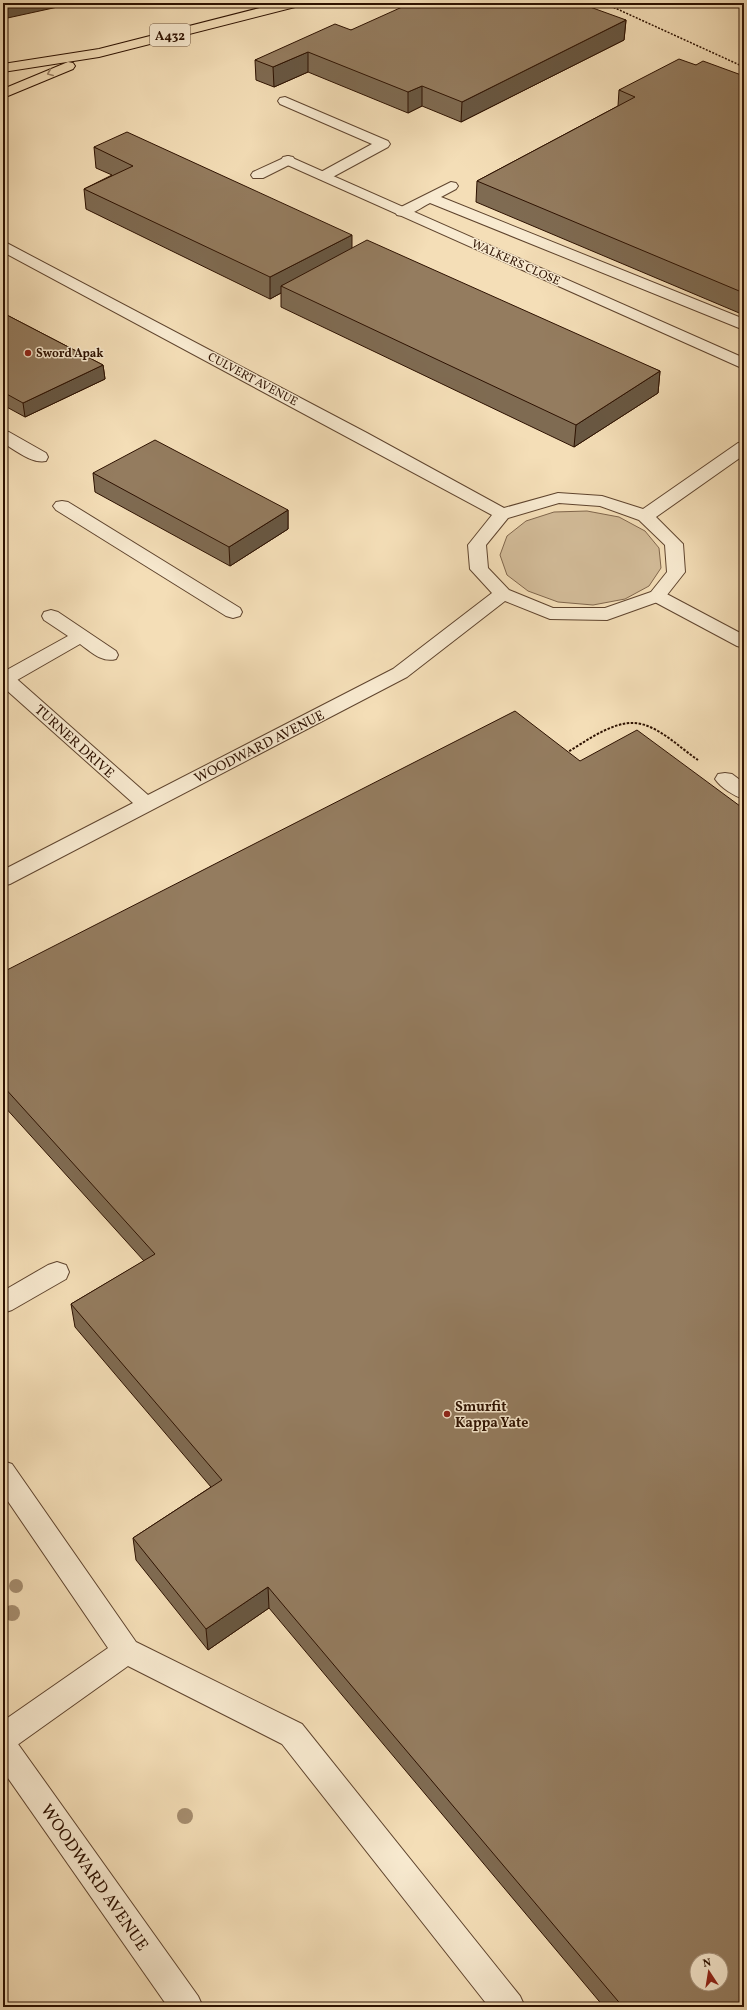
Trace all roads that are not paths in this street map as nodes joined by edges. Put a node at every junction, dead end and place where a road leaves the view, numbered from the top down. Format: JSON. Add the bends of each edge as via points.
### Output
{"nodes":[{"id":1,"x":294,"y":3,"type":"edge"},
{"id":2,"x":99,"y":53,"type":"junction"},
{"id":3,"x":3,"y":68,"type":"edge"},
{"id":4,"x":3,"y":94,"type":"edge"},
{"id":5,"x":285,"y":101,"type":"dead end"},
{"id":6,"x":258,"y":175,"type":"dead end"},
{"id":7,"x":324,"y":176,"type":"junction"},
{"id":8,"x":451,"y":186,"type":"dead end"},
{"id":9,"x":429,"y":198,"type":"junction"},
{"id":10,"x":402,"y":212,"type":"junction"},
{"id":11,"x":3,"y":246,"type":"edge"},
{"id":12,"x":744,"y":325,"type":"edge"},
{"id":13,"x":744,"y":364,"type":"edge"},
{"id":14,"x":3,"y":436,"type":"edge"},
{"id":15,"x":744,"y":447,"type":"edge"},
{"id":16,"x":40,"y":457,"type":"dead end"},
{"id":17,"x":62,"y":506,"type":"dead end"},
{"id":18,"x":502,"y":514,"type":"junction"},
{"id":19,"x":645,"y":516,"type":"junction"},
{"id":20,"x":503,"y":594,"type":"junction"},
{"id":21,"x":657,"y":596,"type":"junction"},
{"id":22,"x":233,"y":612,"type":"dead end"},
{"id":23,"x":51,"y":616,"type":"dead end"},
{"id":24,"x":81,"y":636,"type":"junction"},
{"id":25,"x":744,"y":642,"type":"edge"},
{"id":26,"x":109,"y":655,"type":"dead end"},
{"id":27,"x":4,"y":678,"type":"edge"},
{"id":28,"x":725,"y":779,"type":"road end"},
{"id":29,"x":744,"y":792,"type":"edge"},
{"id":30,"x":146,"y":804,"type":"junction"},
{"id":31,"x":3,"y":879,"type":"edge"},
{"id":32,"x":57,"y":1272,"type":"dead end"},
{"id":33,"x":3,"y":1303,"type":"edge"},
{"id":34,"x":3,"y":1472,"type":"edge"},
{"id":35,"x":126,"y":1651,"type":"junction"},
{"id":36,"x":3,"y":1738,"type":"edge"},
{"id":37,"x":3,"y":1747,"type":"edge"},
{"id":38,"x":187,"y":2007,"type":"edge"},
{"id":39,"x":509,"y":2007,"type":"edge"}],
"edges":[{"from":1,"to":2,"type":"main road","number":"A432"},
{"from":2,"to":3,"type":"main road","number":"A432"},
{"from":2,"to":4,"type":"main road","number":"A432","one_way":true},
{"from":5,"to":7,"type":"street","via":[[383,144]]},
{"from":6,"to":7,"type":"street","name":"WALKERS CLOSE","via":[[288,160]]},
{"from":7,"to":10,"type":"street","name":"WALKERS CLOSE"},
{"from":8,"to":9,"type":"street"},
{"from":9,"to":10,"type":"street"},
{"from":9,"to":12,"type":"street"},
{"from":10,"to":13,"type":"street","name":"WALKERS CLOSE"},
{"from":11,"to":18,"type":"street","name":"CULVERT AVENUE"},
{"from":14,"to":16,"type":"street"},
{"from":15,"to":19,"type":"street"},
{"from":17,"to":22,"type":"street"},
{"from":18,"to":19,"type":"street","via":[[558,498],[602,501]]},
{"from":18,"to":20,"type":"street","via":[[477,545],[479,569]]},
{"from":19,"to":21,"type":"street","via":[[674,544],[676,572]]},
{"from":20,"to":21,"type":"street","via":[[550,613],[607,614]]},
{"from":20,"to":30,"type":"street","name":"WOODWARD AVENUE","via":[[400,673]]},
{"from":21,"to":25,"type":"street"},
{"from":23,"to":24,"type":"street"},
{"from":24,"to":26,"type":"street"},
{"from":24,"to":27,"type":"street"},
{"from":27,"to":30,"type":"street","name":"TURNER DRIVE"},
{"from":28,"to":29,"type":"street"},
{"from":30,"to":31,"type":"street","name":"WOODWARD AVENUE"},
{"from":32,"to":33,"type":"street"},
{"from":34,"to":35,"type":"street"},
{"from":35,"to":36,"type":"street"},
{"from":35,"to":39,"type":"street","via":[[292,1734]]},
{"from":37,"to":38,"type":"street","name":"WOODWARD AVENUE"}]}
